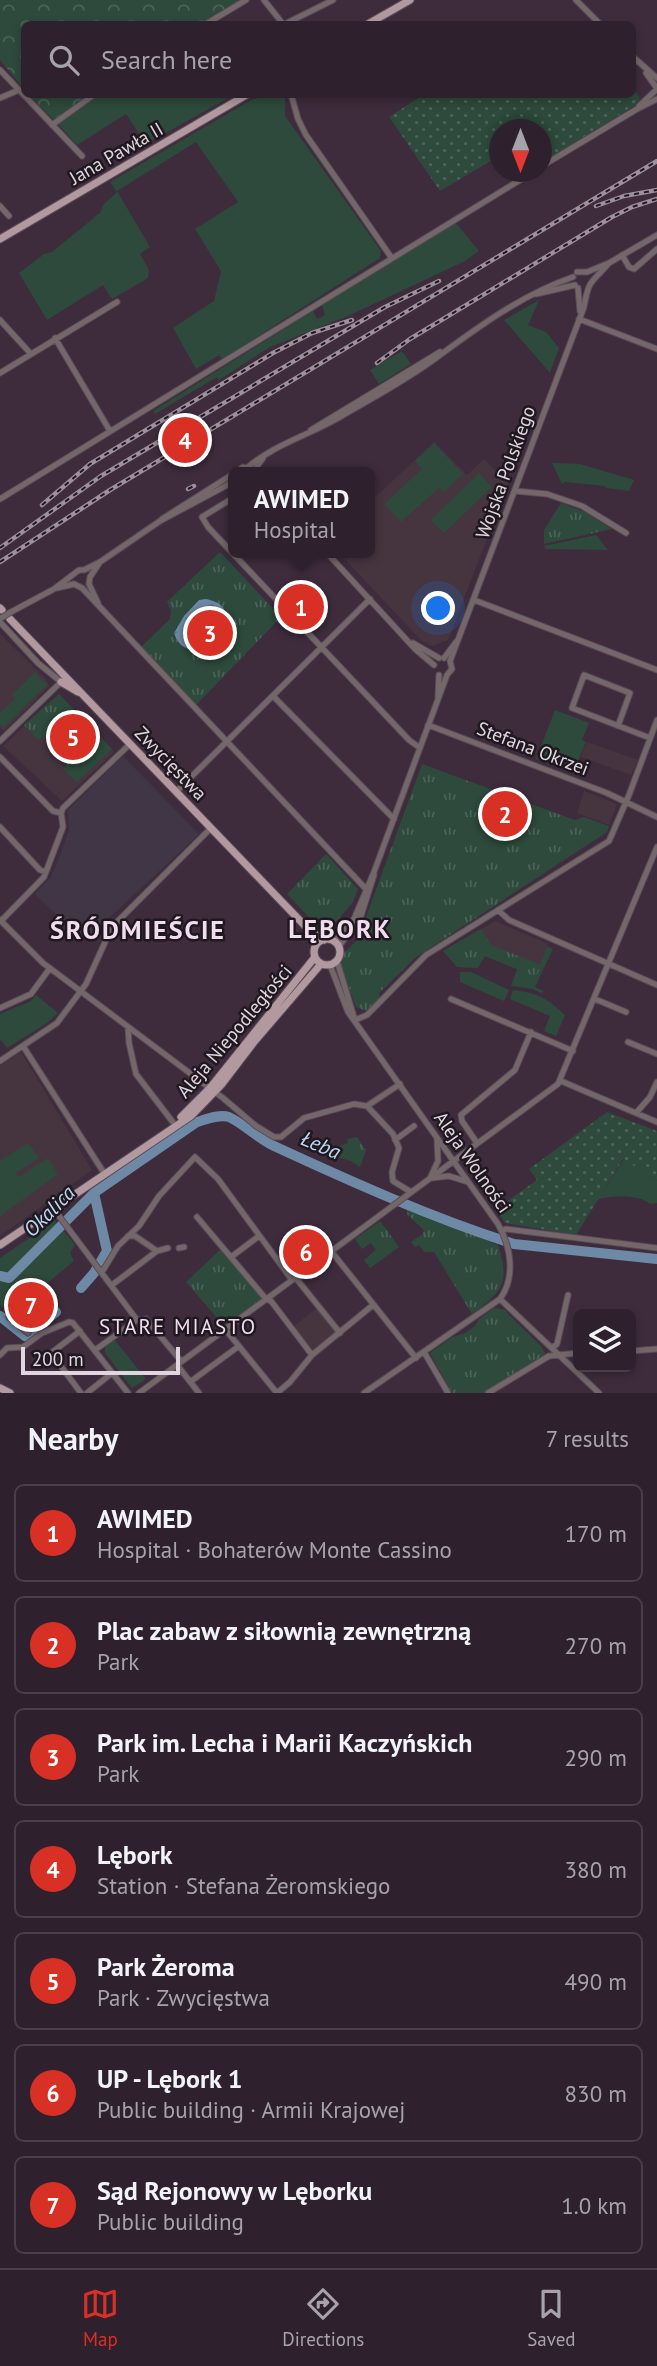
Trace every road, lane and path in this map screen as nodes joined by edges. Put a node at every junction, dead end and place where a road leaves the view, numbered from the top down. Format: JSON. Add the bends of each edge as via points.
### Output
{"nodes":[{"id":1,"x":246,"y":0,"type":"edge"},
{"id":2,"x":264,"y":0,"type":"edge"},
{"id":3,"x":333,"y":0,"type":"edge"},
{"id":4,"x":410,"y":0,"type":"edge"},
{"id":5,"x":576,"y":0,"type":"edge"},
{"id":6,"x":211,"y":21,"type":"edge"},
{"id":7,"x":282,"y":21,"type":"edge"},
{"id":8,"x":290,"y":21,"type":"edge"},
{"id":9,"x":373,"y":21,"type":"edge"},
{"id":10,"x":597,"y":21,"type":"edge"},
{"id":11,"x":636,"y":60,"type":"edge"},
{"id":12,"x":643,"y":67,"type":"junction"},
{"id":13,"x":0,"y":70,"type":"edge"},
{"id":14,"x":657,"y":78,"type":"edge"},
{"id":15,"x":19,"y":90,"type":"joint"},
{"id":16,"x":657,"y":91,"type":"edge"},
{"id":17,"x":0,"y":98,"type":"edge"},
{"id":18,"x":27,"y":98,"type":"edge"},
{"id":19,"x":89,"y":98,"type":"edge"},
{"id":20,"x":241,"y":98,"type":"edge"},
{"id":21,"x":293,"y":98,"type":"edge"},
{"id":22,"x":52,"y":125,"type":"junction"},
{"id":23,"x":82,"y":156,"type":"dead end"},
{"id":24,"x":552,"y":159,"type":"edge"},
{"id":25,"x":516,"y":182,"type":"edge"},
{"id":26,"x":0,"y":206,"type":"edge"},
{"id":27,"x":9,"y":216,"type":"dead end"},
{"id":28,"x":657,"y":235,"type":"edge"},
{"id":29,"x":0,"y":239,"type":"edge"},
{"id":30,"x":657,"y":249,"type":"edge"},
{"id":31,"x":622,"y":255,"type":"junction"},
{"id":32,"x":390,"y":257,"type":"junction"},
{"id":33,"x":609,"y":263,"type":"junction"},
{"id":34,"x":575,"y":272,"type":"junction"},
{"id":35,"x":587,"y":272,"type":"junction"},
{"id":36,"x":592,"y":279,"type":"junction"},
{"id":37,"x":576,"y":287,"type":"junction"},
{"id":38,"x":587,"y":288,"type":"junction"},
{"id":39,"x":530,"y":297,"type":"junction"},
{"id":40,"x":117,"y":302,"type":"dead end"},
{"id":41,"x":579,"y":317,"type":"junction"},
{"id":42,"x":0,"y":320,"type":"edge"},
{"id":43,"x":55,"y":338,"type":"junction"},
{"id":44,"x":657,"y":349,"type":"edge"},
{"id":45,"x":31,"y":354,"type":"junction"},
{"id":46,"x":0,"y":373,"type":"edge"},
{"id":47,"x":110,"y":431,"type":"junction"},
{"id":48,"x":255,"y":467,"type":"edge"},
{"id":49,"x":228,"y":478,"type":"edge"},
{"id":50,"x":228,"y":485,"type":"edge"},
{"id":51,"x":515,"y":491,"type":"junction"},
{"id":52,"x":0,"y":499,"type":"edge"},
{"id":53,"x":228,"y":501,"type":"edge"},
{"id":54,"x":160,"y":521,"type":"junction"},
{"id":55,"x":626,"y":533,"type":"dead end"},
{"id":56,"x":228,"y":549,"type":"edge"},
{"id":57,"x":236,"y":558,"type":"edge"},
{"id":58,"x":332,"y":558,"type":"edge"},
{"id":59,"x":100,"y":562,"type":"junction"},
{"id":60,"x":85,"y":570,"type":"junction"},
{"id":61,"x":73,"y":577,"type":"junction"},
{"id":62,"x":90,"y":581,"type":"junction"},
{"id":63,"x":74,"y":584,"type":"junction"},
{"id":64,"x":82,"y":588,"type":"junction"},
{"id":65,"x":54,"y":589,"type":"junction"},
{"id":66,"x":370,"y":599,"type":"junction"},
{"id":67,"x":474,"y":600,"type":"junction"},
{"id":68,"x":99,"y":606,"type":"junction"},
{"id":69,"x":3,"y":616,"type":"edge"},
{"id":70,"x":458,"y":640,"type":"junction"},
{"id":71,"x":410,"y":642,"type":"junction"},
{"id":72,"x":322,"y":647,"type":"junction"},
{"id":73,"x":441,"y":658,"type":"junction"},
{"id":74,"x":450,"y":661,"type":"junction"},
{"id":75,"x":434,"y":665,"type":"junction"},
{"id":76,"x":657,"y":670,"type":"edge"},
{"id":77,"x":439,"y":675,"type":"junction"},
{"id":78,"x":447,"y":675,"type":"junction"},
{"id":79,"x":61,"y":682,"type":"junction"},
{"id":80,"x":84,"y":695,"type":"junction"},
{"id":81,"x":274,"y":695,"type":"junction"},
{"id":82,"x":438,"y":700,"type":"junction"},
{"id":83,"x":657,"y":720,"type":"edge"},
{"id":84,"x":428,"y":725,"type":"junction"},
{"id":85,"x":618,"y":726,"type":"junction"},
{"id":86,"x":653,"y":736,"type":"edge"},
{"id":87,"x":0,"y":741,"type":"edge"},
{"id":88,"x":225,"y":742,"type":"junction"},
{"id":89,"x":130,"y":744,"type":"junction"},
{"id":90,"x":420,"y":748,"type":"junction"},
{"id":91,"x":0,"y":757,"type":"edge"},
{"id":92,"x":177,"y":791,"type":"junction"},
{"id":93,"x":626,"y":803,"type":"junction"},
{"id":94,"x":61,"y":813,"type":"junction"},
{"id":95,"x":657,"y":817,"type":"edge"},
{"id":96,"x":394,"y":819,"type":"junction"},
{"id":97,"x":0,"y":827,"type":"edge"},
{"id":98,"x":211,"y":828,"type":"junction"},
{"id":99,"x":657,"y":847,"type":"edge"},
{"id":100,"x":46,"y":872,"type":"junction"},
{"id":101,"x":374,"y":872,"type":"junction"},
{"id":102,"x":366,"y":890,"type":"junction"},
{"id":103,"x":498,"y":910,"type":"junction"},
{"id":104,"x":0,"y":921,"type":"edge"},
{"id":105,"x":309,"y":930,"type":"junction"},
{"id":106,"x":324,"y":940,"type":"junction"},
{"id":107,"x":336,"y":943,"type":"junction"},
{"id":108,"x":316,"y":945,"type":"junction"},
{"id":109,"x":315,"y":957,"type":"junction"},
{"id":110,"x":329,"y":963,"type":"junction"},
{"id":111,"x":609,"y":964,"type":"junction"},
{"id":112,"x":50,"y":968,"type":"junction"},
{"id":113,"x":657,"y":985,"type":"edge"},
{"id":114,"x":82,"y":991,"type":"junction"},
{"id":115,"x":451,"y":999,"type":"dead end"},
{"id":116,"x":595,"y":999,"type":"junction"},
{"id":117,"x":0,"y":1008,"type":"edge"},
{"id":118,"x":626,"y":1012,"type":"dead end"},
{"id":119,"x":355,"y":1020,"type":"junction"},
{"id":120,"x":128,"y":1027,"type":"junction"},
{"id":121,"x":531,"y":1032,"type":"junction"},
{"id":122,"x":628,"y":1042,"type":"dead end"},
{"id":123,"x":23,"y":1046,"type":"junction"},
{"id":124,"x":573,"y":1051,"type":"junction"},
{"id":125,"x":657,"y":1054,"type":"edge"},
{"id":126,"x":0,"y":1061,"type":"edge"},
{"id":127,"x":561,"y":1081,"type":"junction"},
{"id":128,"x":657,"y":1082,"type":"edge"},
{"id":129,"x":400,"y":1084,"type":"junction"},
{"id":130,"x":213,"y":1090,"type":"junction"},
{"id":131,"x":367,"y":1106,"type":"junction"},
{"id":132,"x":636,"y":1113,"type":"junction"},
{"id":133,"x":657,"y":1122,"type":"edge"},
{"id":134,"x":420,"y":1123,"type":"junction"},
{"id":135,"x":175,"y":1125,"type":"junction"},
{"id":136,"x":436,"y":1136,"type":"junction"},
{"id":137,"x":395,"y":1140,"type":"junction"},
{"id":138,"x":477,"y":1143,"type":"junction"},
{"id":139,"x":453,"y":1160,"type":"junction"},
{"id":140,"x":104,"y":1173,"type":"junction"},
{"id":141,"x":429,"y":1179,"type":"junction"},
{"id":142,"x":468,"y":1182,"type":"junction"},
{"id":143,"x":411,"y":1193,"type":"junction"},
{"id":144,"x":53,"y":1209,"type":"junction"},
{"id":145,"x":197,"y":1217,"type":"dead end"},
{"id":146,"x":503,"y":1232,"type":"junction"},
{"id":147,"x":128,"y":1236,"type":"junction"},
{"id":148,"x":259,"y":1236,"type":"junction"},
{"id":149,"x":0,"y":1245,"type":"edge"},
{"id":150,"x":167,"y":1248,"type":"dead end"},
{"id":151,"x":657,"y":1248,"type":"edge"},
{"id":152,"x":157,"y":1251,"type":"junction"},
{"id":153,"x":331,"y":1251,"type":"junction"},
{"id":154,"x":231,"y":1257,"type":"junction"},
{"id":155,"x":99,"y":1269,"type":"junction"},
{"id":156,"x":294,"y":1278,"type":"junction"},
{"id":157,"x":112,"y":1285,"type":"junction"},
{"id":158,"x":568,"y":1295,"type":"dead end"},
{"id":159,"x":266,"y":1299,"type":"junction"},
{"id":160,"x":500,"y":1299,"type":"junction"},
{"id":161,"x":373,"y":1305,"type":"junction"},
{"id":162,"x":74,"y":1315,"type":"dead end"},
{"id":163,"x":9,"y":1317,"type":"dead end"},
{"id":164,"x":139,"y":1319,"type":"junction"},
{"id":165,"x":72,"y":1323,"type":"junction"},
{"id":166,"x":225,"y":1329,"type":"junction"},
{"id":167,"x":80,"y":1331,"type":"junction"},
{"id":168,"x":28,"y":1332,"type":"dead end"},
{"id":169,"x":340,"y":1333,"type":"junction"},
{"id":170,"x":239,"y":1346,"type":"junction"},
{"id":171,"x":552,"y":1348,"type":"junction"},
{"id":172,"x":657,"y":1349,"type":"edge"},
{"id":173,"x":95,"y":1350,"type":"junction"},
{"id":174,"x":636,"y":1351,"type":"edge"},
{"id":175,"x":424,"y":1352,"type":"junction"},
{"id":176,"x":558,"y":1353,"type":"junction"},
{"id":177,"x":573,"y":1353,"type":"edge"},
{"id":178,"x":0,"y":1355,"type":"edge"},
{"id":179,"x":312,"y":1355,"type":"junction"},
{"id":180,"x":416,"y":1358,"type":"junction"},
{"id":181,"x":179,"y":1363,"type":"junction"},
{"id":182,"x":112,"y":1373,"type":"junction"},
{"id":183,"x":190,"y":1382,"type":"junction"},
{"id":184,"x":149,"y":1385,"type":"junction"},
{"id":185,"x":81,"y":1393,"type":"edge"},
{"id":186,"x":87,"y":1393,"type":"edge"},
{"id":187,"x":128,"y":1393,"type":"edge"},
{"id":188,"x":139,"y":1393,"type":"edge"},
{"id":189,"x":156,"y":1393,"type":"edge"},
{"id":190,"x":199,"y":1393,"type":"edge"},
{"id":191,"x":277,"y":1393,"type":"edge"},
{"id":192,"x":364,"y":1393,"type":"edge"},
{"id":193,"x":449,"y":1393,"type":"edge"},
{"id":194,"x":488,"y":1393,"type":"edge"},
{"id":195,"x":599,"y":1393,"type":"edge"}],
"edges":[{"from":1,"to":6,"type":"street"},
{"from":2,"to":7,"type":"street"},
{"from":3,"to":8,"type":"street"},
{"from":4,"to":9,"type":"main road"},
{"from":5,"to":10,"type":"street"},
{"from":11,"to":12,"type":"street"},
{"from":12,"to":14,"type":"street"},
{"from":12,"to":16,"type":"street"},
{"from":13,"to":15,"type":"street"},
{"from":15,"to":17,"type":"street"},
{"from":16,"to":24,"type":"street","via":[[637,109]]},
{"from":18,"to":22,"type":"street"},
{"from":19,"to":22,"type":"street"},
{"from":20,"to":29,"type":"main road","name":"Jana Pawła II"},
{"from":21,"to":32,"type":"street","via":[[306,135]]},
{"from":22,"to":23,"type":"street"},
{"from":25,"to":32,"type":"street"},
{"from":26,"to":27,"type":"street"},
{"from":28,"to":31,"type":"street"},
{"from":30,"to":31,"type":"street","via":[[634,269]]},
{"from":31,"to":33,"type":"street"},
{"from":32,"to":47,"type":"street"},
{"from":33,"to":35,"type":"street"},
{"from":33,"to":36,"type":"street"},
{"from":34,"to":35,"type":"street"},
{"from":34,"to":37,"type":"street","name":"Wojska Polskiego"},
{"from":34,"to":39,"type":"street"},
{"from":35,"to":36,"type":"street"},
{"from":36,"to":38,"type":"street","name":"Wojska Polskiego"},
{"from":37,"to":38,"type":"street"},
{"from":37,"to":39,"type":"street"},
{"from":37,"to":41,"type":"street","name":"Wojska Polskiego"},
{"from":38,"to":41,"type":"street","name":"Wojska Polskiego"},
{"from":39,"to":48,"type":"street","via":[[332,422],[264,457]]},
{"from":40,"to":43,"type":"street"},
{"from":41,"to":44,"type":"street"},
{"from":41,"to":51,"type":"street","name":"Wojska Polskiego"},
{"from":42,"to":45,"type":"street"},
{"from":43,"to":45,"type":"street"},
{"from":43,"to":47,"type":"street"},
{"from":45,"to":46,"type":"street"},
{"from":47,"to":52,"type":"street"},
{"from":49,"to":54,"type":"street"},
{"from":50,"to":54,"type":"street"},
{"from":51,"to":55,"type":"street","via":[[561,498]]},
{"from":51,"to":67,"type":"street","name":"Wojska Polskiego"},
{"from":53,"to":56,"type":"street","via":[[202,517]]},
{"from":54,"to":59,"type":"street"},
{"from":57,"to":72,"type":"street"},
{"from":58,"to":66,"type":"street"},
{"from":59,"to":60,"type":"street"},
{"from":59,"to":62,"type":"street"},
{"from":60,"to":61,"type":"street"},
{"from":60,"to":62,"type":"street"},
{"from":61,"to":63,"type":"street"},
{"from":61,"to":65,"type":"street"},
{"from":62,"to":64,"type":"street"},
{"from":62,"to":68,"type":"street"},
{"from":63,"to":64,"type":"street"},
{"from":63,"to":65,"type":"street"},
{"from":64,"to":68,"type":"street"},
{"from":65,"to":69,"type":"street"},
{"from":66,"to":71,"type":"street"},
{"from":66,"to":72,"type":"street"},
{"from":67,"to":70,"type":"street","name":"Wojska Polskiego"},
{"from":67,"to":76,"type":"street"},
{"from":68,"to":88,"type":"street"},
{"from":69,"to":79,"type":"street","via":[[38,663]]},
{"from":69,"to":80,"type":"main road","name":"Zwycięstwa"},
{"from":70,"to":73,"type":"street","name":"Wojska Polskiego"},
{"from":70,"to":74,"type":"street","name":"Wojska Polskiego"},
{"from":71,"to":73,"type":"street"},
{"from":71,"to":75,"type":"street"},
{"from":72,"to":81,"type":"street"},
{"from":72,"to":90,"type":"street"},
{"from":73,"to":74,"type":"street"},
{"from":73,"to":75,"type":"street"},
{"from":74,"to":78,"type":"street","via":[[452,669]]},
{"from":75,"to":77,"type":"street"},
{"from":77,"to":78,"type":"street"},
{"from":77,"to":82,"type":"street"},
{"from":78,"to":82,"type":"street"},
{"from":79,"to":80,"type":"main road"},
{"from":79,"to":87,"type":"street"},
{"from":80,"to":89,"type":"main road","name":"Zwycięstwa"},
{"from":81,"to":88,"type":"street"},
{"from":81,"to":96,"type":"street"},
{"from":82,"to":84,"type":"street"},
{"from":83,"to":86,"type":"street"},
{"from":84,"to":90,"type":"street"},
{"from":84,"to":93,"type":"street","name":"Stefana Okrzei"},
{"from":85,"to":85,"type":"street","via":[[630,693],[583,675],[572,708]]},
{"from":85,"to":86,"type":"street"},
{"from":86,"to":93,"type":"street"},
{"from":88,"to":92,"type":"street"},
{"from":88,"to":102,"type":"street"},
{"from":89,"to":92,"type":"main road","name":"Zwycięstwa"},
{"from":89,"to":94,"type":"street"},
{"from":90,"to":96,"type":"street"},
{"from":91,"to":94,"type":"street","via":[[53,811]]},
{"from":92,"to":98,"type":"main road","name":"Zwycięstwa"},
{"from":93,"to":95,"type":"street","name":"Stefana Okrzei"},
{"from":93,"to":103,"type":"street","via":[[609,841]]},
{"from":94,"to":100,"type":"street","via":[[63,827]]},
{"from":96,"to":101,"type":"street"},
{"from":97,"to":100,"type":"street"},
{"from":98,"to":105,"type":"main road","name":"Zwycięstwa"},
{"from":98,"to":114,"type":"street","via":[[112,927]]},
{"from":99,"to":111,"type":"street"},
{"from":100,"to":104,"type":"street"},
{"from":101,"to":102,"type":"street"},
{"from":101,"to":107,"type":"street","via":[[360,919]]},
{"from":102,"to":107,"type":"street","via":[[352,922]]},
{"from":103,"to":111,"type":"street","via":[[509,920]]},
{"from":103,"to":119,"type":"street","via":[[426,955],[368,1014]]},
{"from":104,"to":112,"type":"street"},
{"from":105,"to":106,"type":"main road","name":"Zwycięstwa"},
{"from":105,"to":108,"type":"main road","name":"Zwycięstwa"},
{"from":106,"to":107,"type":"main road"},
{"from":106,"to":108,"type":"main road"},
{"from":107,"to":110,"type":"main road","via":[[340,954]]},
{"from":108,"to":109,"type":"main road"},
{"from":109,"to":110,"type":"main road"},
{"from":109,"to":130,"type":"main road","name":"Aleja Niepodległości"},
{"from":110,"to":119,"type":"street","name":"Aleja Wolności"},
{"from":110,"to":130,"type":"main road","name":"Aleja Niepodległości"},
{"from":111,"to":113,"type":"street"},
{"from":111,"to":116,"type":"street"},
{"from":112,"to":114,"type":"street"},
{"from":112,"to":117,"type":"street","via":[[31,995]]},
{"from":114,"to":120,"type":"street"},
{"from":114,"to":123,"type":"street","via":[[57,1023]]},
{"from":115,"to":121,"type":"street"},
{"from":116,"to":118,"type":"street"},
{"from":116,"to":124,"type":"street"},
{"from":119,"to":129,"type":"street","name":"Aleja Wolności"},
{"from":120,"to":130,"type":"street"},
{"from":120,"to":135,"type":"street","via":[[136,1074]]},
{"from":121,"to":124,"type":"street"},
{"from":121,"to":138,"type":"street","via":[[515,1070],[461,1115]]},
{"from":122,"to":125,"type":"street"},
{"from":123,"to":126,"type":"street"},
{"from":123,"to":140,"type":"street"},
{"from":124,"to":127,"type":"street"},
{"from":127,"to":132,"type":"street"},
{"from":127,"to":138,"type":"street"},
{"from":128,"to":132,"type":"street"},
{"from":129,"to":131,"type":"street"},
{"from":129,"to":134,"type":"street","name":"Aleja Wolności"},
{"from":130,"to":131,"type":"street","via":[[274,1137],[281,1137],[304,1118],[354,1104]]},
{"from":130,"to":135,"type":"main road","name":"Aleja Niepodległości","via":[[191,1116]]},
{"from":131,"to":137,"type":"street"},
{"from":132,"to":133,"type":"street"},
{"from":134,"to":136,"type":"street","name":"Aleja Wolności"},
{"from":134,"to":137,"type":"street"},
{"from":135,"to":140,"type":"main road","name":"Aleja Niepodległości"},
{"from":136,"to":139,"type":"street","name":"Aleja Wolności"},
{"from":136,"to":141,"type":"street","via":[[438,1161]]},
{"from":137,"to":143,"type":"street","via":[[399,1148],[393,1181]]},
{"from":138,"to":139,"type":"street"},
{"from":139,"to":141,"type":"street"},
{"from":139,"to":142,"type":"street","name":"Aleja Wolności"},
{"from":140,"to":144,"type":"main road","name":"Aleja Niepodległości"},
{"from":141,"to":142,"type":"street","via":[[449,1176]]},
{"from":141,"to":143,"type":"street"},
{"from":142,"to":146,"type":"street","name":"Aleja Wolności"},
{"from":143,"to":153,"type":"street"},
{"from":144,"to":149,"type":"main road","name":"Aleja Niepodległości"},
{"from":144,"to":155,"type":"street"},
{"from":145,"to":154,"type":"street"},
{"from":146,"to":151,"type":"street"},
{"from":146,"to":160,"type":"street","name":"Aleja Wolności","via":[[510,1277]]},
{"from":147,"to":148,"type":"street","via":[[195,1157],[218,1179]]},
{"from":147,"to":152,"type":"street"},
{"from":147,"to":155,"type":"street"},
{"from":148,"to":154,"type":"street"},
{"from":148,"to":156,"type":"street"},
{"from":150,"to":152,"type":"street"},
{"from":152,"to":157,"type":"street"},
{"from":153,"to":156,"type":"street"},
{"from":153,"to":161,"type":"street"},
{"from":154,"to":159,"type":"street"},
{"from":155,"to":157,"type":"street"},
{"from":156,"to":159,"type":"street"},
{"from":156,"to":169,"type":"street"},
{"from":157,"to":164,"type":"street"},
{"from":158,"to":171,"type":"street","via":[[557,1344]]},
{"from":159,"to":166,"type":"street"},
{"from":159,"to":179,"type":"street"},
{"from":160,"to":171,"type":"street"},
{"from":160,"to":175,"type":"street"},
{"from":161,"to":169,"type":"street"},
{"from":161,"to":180,"type":"street"},
{"from":162,"to":165,"type":"street"},
{"from":163,"to":168,"type":"street"},
{"from":164,"to":173,"type":"street"},
{"from":164,"to":181,"type":"street","via":[[150,1322]]},
{"from":165,"to":167,"type":"street"},
{"from":165,"to":178,"type":"street"},
{"from":166,"to":170,"type":"street"},
{"from":166,"to":181,"type":"street"},
{"from":167,"to":173,"type":"street"},
{"from":167,"to":185,"type":"street","via":[[51,1353]]},
{"from":169,"to":179,"type":"street"},
{"from":170,"to":183,"type":"street"},
{"from":170,"to":191,"type":"street"},
{"from":171,"to":176,"type":"street"},
{"from":172,"to":174,"type":"street"},
{"from":173,"to":182,"type":"street"},
{"from":175,"to":180,"type":"street"},
{"from":175,"to":193,"type":"street"},
{"from":176,"to":177,"type":"street"},
{"from":176,"to":194,"type":"street"},
{"from":176,"to":195,"type":"street"},
{"from":179,"to":191,"type":"street"},
{"from":180,"to":192,"type":"street"},
{"from":181,"to":183,"type":"street"},
{"from":181,"to":184,"type":"street"},
{"from":182,"to":186,"type":"street"},
{"from":182,"to":187,"type":"street"},
{"from":183,"to":190,"type":"street"},
{"from":184,"to":188,"type":"street"},
{"from":184,"to":189,"type":"street"}]}
